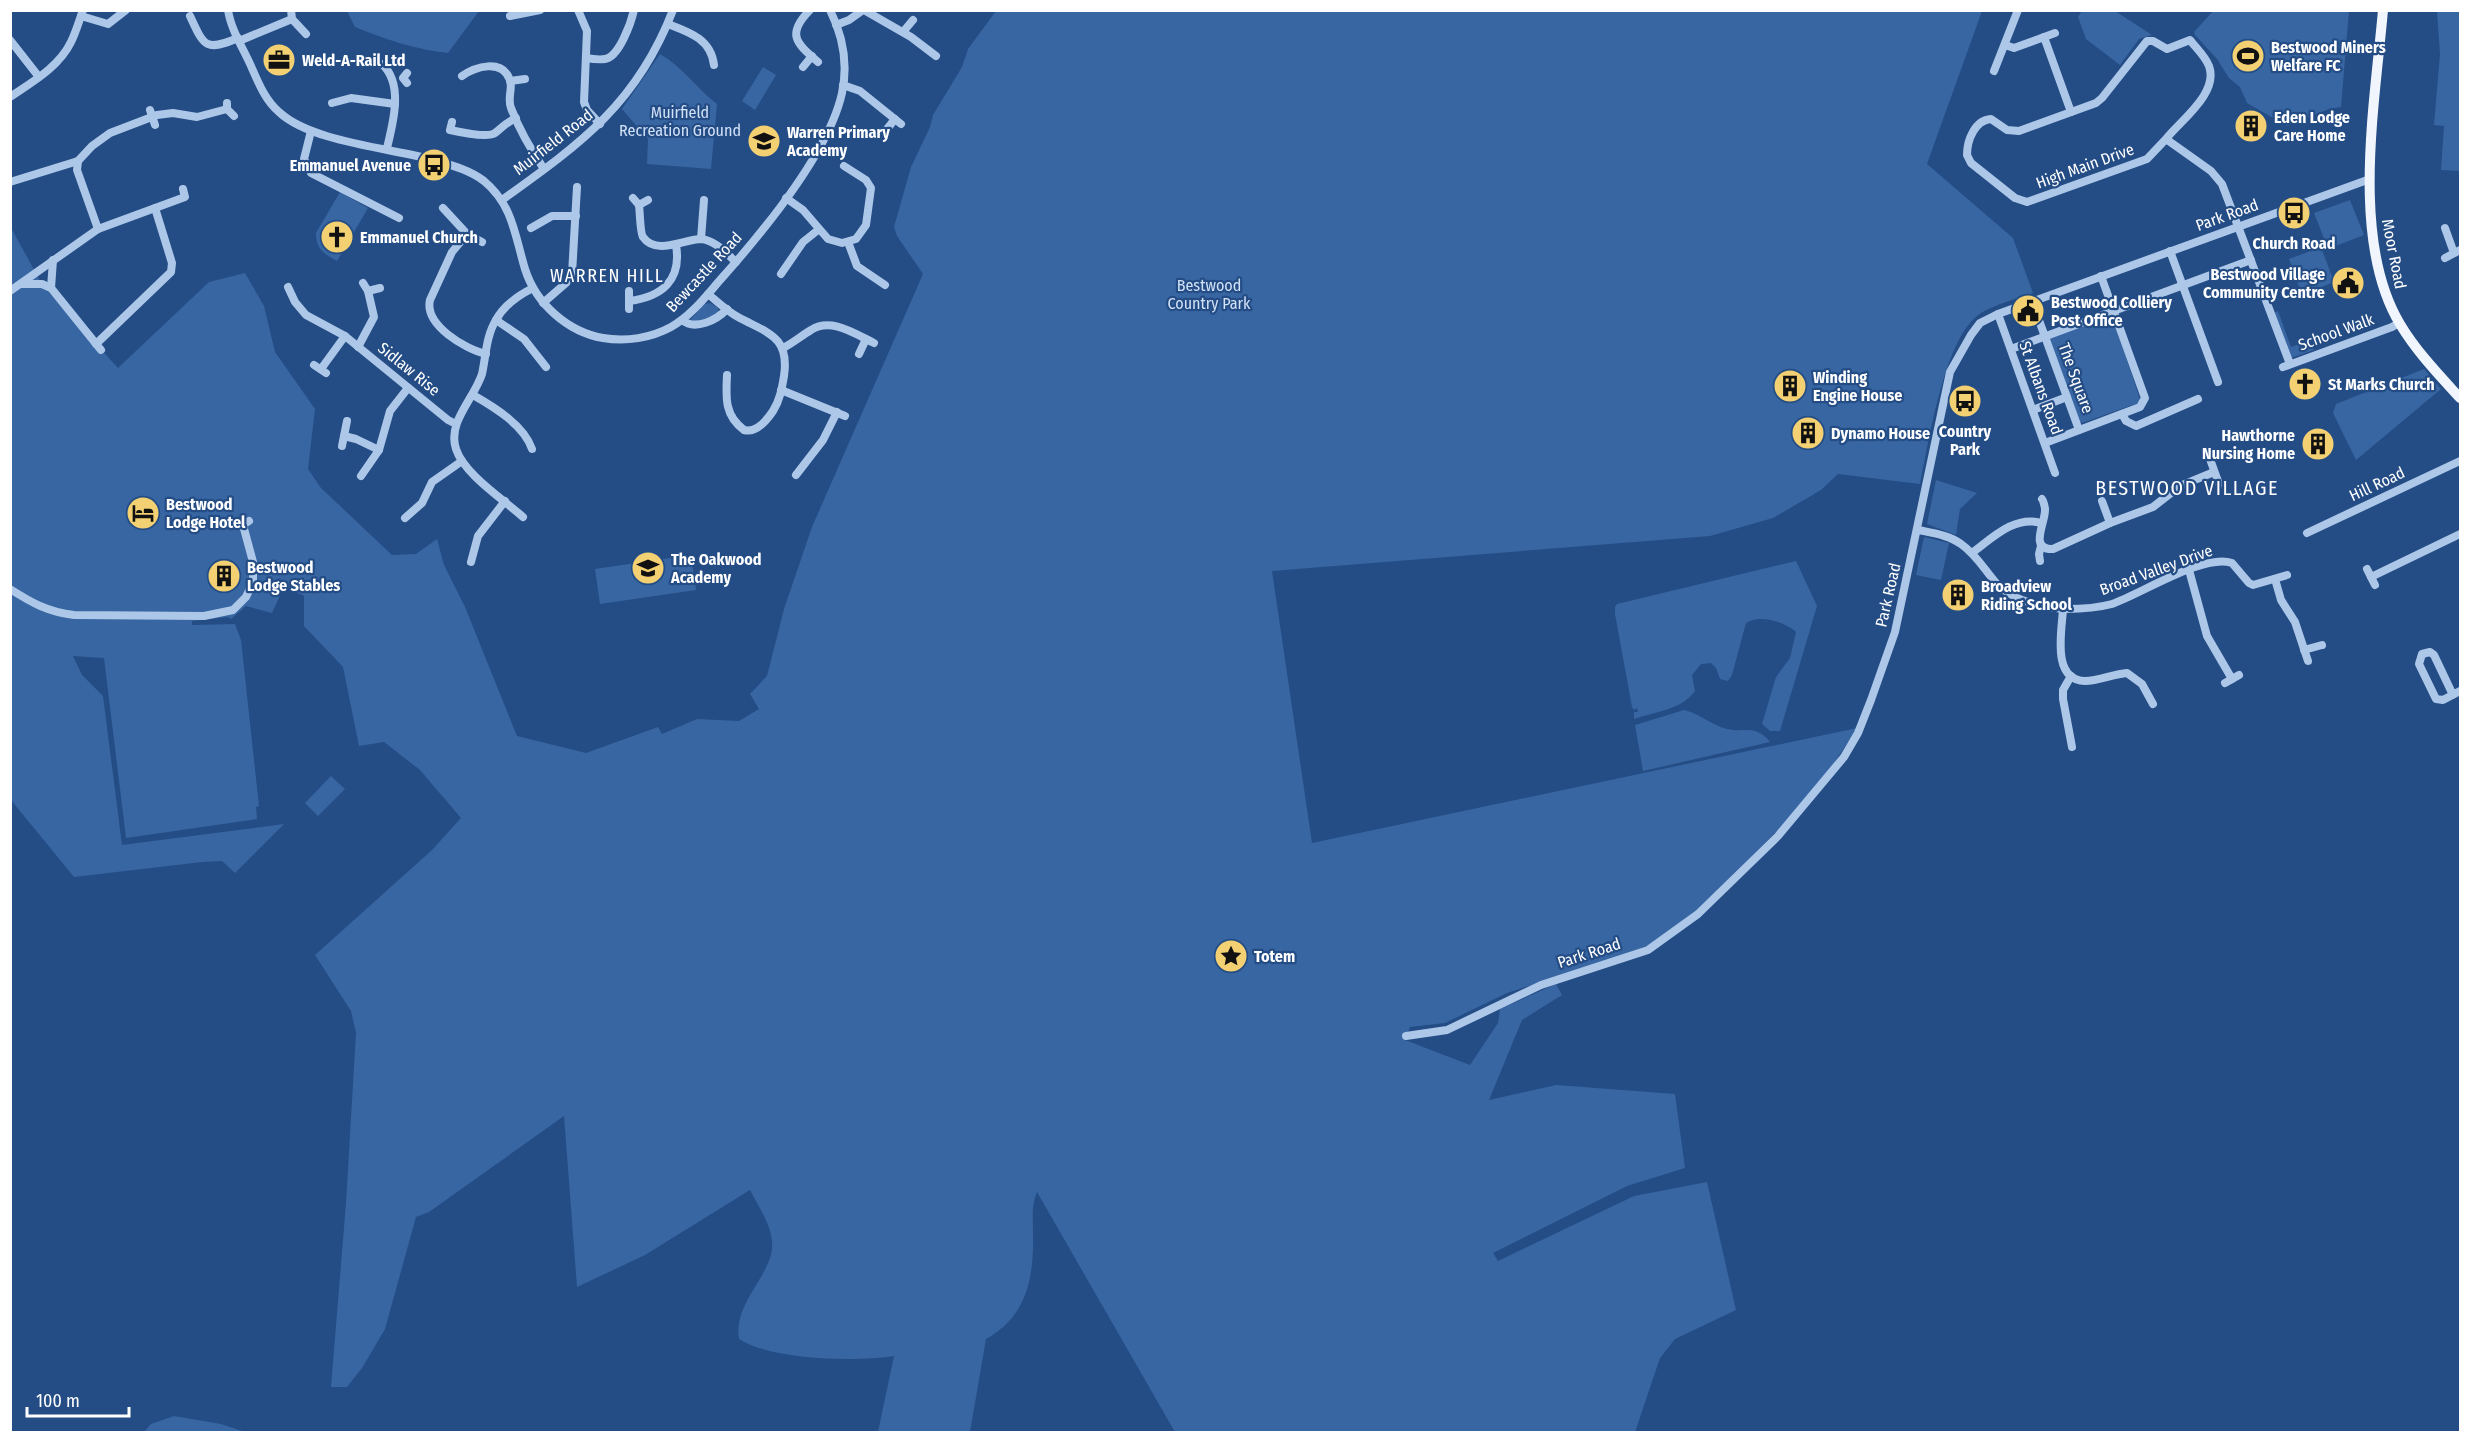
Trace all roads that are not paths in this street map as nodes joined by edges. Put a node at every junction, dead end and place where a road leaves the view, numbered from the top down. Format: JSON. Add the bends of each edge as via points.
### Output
{"nodes":[{"id":1,"x":126,"y":10,"type":"edge"},
{"id":2,"x":228,"y":10,"type":"edge"},
{"id":3,"x":540,"y":10,"type":"edge"},
{"id":4,"x":578,"y":10,"type":"edge"},
{"id":5,"x":634,"y":10,"type":"edge"},
{"id":6,"x":673,"y":10,"type":"edge"},
{"id":7,"x":810,"y":10,"type":"edge"},
{"id":8,"x":830,"y":10,"type":"edge"},
{"id":9,"x":864,"y":10,"type":"edge"},
{"id":10,"x":2018,"y":10,"type":"edge"},
{"id":11,"x":2383,"y":10,"type":"edge"},
{"id":12,"x":524,"y":12,"type":"edge"},
{"id":13,"x":82,"y":13,"type":"edge"},
{"id":14,"x":292,"y":15,"type":"edge"},
{"id":15,"x":510,"y":16,"type":"dead end"},
{"id":16,"x":913,"y":20,"type":"dead end"},
{"id":17,"x":190,"y":22,"type":"dead end"},
{"id":18,"x":668,"y":24,"type":"junction"},
{"id":19,"x":836,"y":25,"type":"junction"},
{"id":20,"x":903,"y":32,"type":"junction"},
{"id":21,"x":2055,"y":33,"type":"dead end"},
{"id":22,"x":306,"y":34,"type":"dead end"},
{"id":23,"x":2044,"y":37,"type":"junction"},
{"id":24,"x":239,"y":39,"type":"junction"},
{"id":25,"x":10,"y":40,"type":"edge"},
{"id":26,"x":2005,"y":45,"type":"junction"},
{"id":27,"x":934,"y":51,"type":"dead end"},
{"id":28,"x":376,"y":53,"type":"dead end"},
{"id":29,"x":586,"y":58,"type":"junction"},
{"id":30,"x":716,"y":59,"type":"dead end"},
{"id":31,"x":803,"y":67,"type":"dead end"},
{"id":32,"x":1994,"y":71,"type":"dead end"},
{"id":33,"x":462,"y":76,"type":"dead end"},
{"id":34,"x":39,"y":77,"type":"junction"},
{"id":35,"x":406,"y":78,"type":"dead end"},
{"id":36,"x":525,"y":80,"type":"dead end"},
{"id":37,"x":510,"y":81,"type":"junction"},
{"id":38,"x":392,"y":82,"type":"junction"},
{"id":39,"x":843,"y":85,"type":"junction"},
{"id":40,"x":10,"y":97,"type":"edge"},
{"id":41,"x":336,"y":99,"type":"dead end"},
{"id":42,"x":395,"y":104,"type":"junction"},
{"id":43,"x":229,"y":110,"type":"dead end"},
{"id":44,"x":2071,"y":112,"type":"junction"},
{"id":45,"x":516,"y":118,"type":"junction"},
{"id":46,"x":452,"y":122,"type":"dead end"},
{"id":47,"x":600,"y":124,"type":"junction"},
{"id":48,"x":887,"y":129,"type":"dead end"},
{"id":49,"x":310,"y":131,"type":"junction"},
{"id":50,"x":492,"y":134,"type":"junction"},
{"id":51,"x":2166,"y":139,"type":"junction"},
{"id":52,"x":498,"y":144,"type":"dead end"},
{"id":53,"x":387,"y":148,"type":"junction"},
{"id":54,"x":78,"y":161,"type":"junction"},
{"id":55,"x":850,"y":166,"type":"dead end"},
{"id":56,"x":544,"y":170,"type":"junction"},
{"id":57,"x":2370,"y":179,"type":"junction"},
{"id":58,"x":10,"y":182,"type":"edge"},
{"id":59,"x":183,"y":189,"type":"dead end"},
{"id":60,"x":579,"y":192,"type":"dead end"},
{"id":61,"x":786,"y":198,"type":"junction"},
{"id":62,"x":502,"y":200,"type":"junction"},
{"id":63,"x":648,"y":200,"type":"dead end"},
{"id":64,"x":707,"y":206,"type":"dead end"},
{"id":65,"x":155,"y":208,"type":"junction"},
{"id":66,"x":449,"y":210,"type":"dead end"},
{"id":67,"x":396,"y":213,"type":"dead end"},
{"id":68,"x":576,"y":216,"type":"junction"},
{"id":69,"x":533,"y":223,"type":"dead end"},
{"id":70,"x":2239,"y":227,"type":"junction"},
{"id":71,"x":2445,"y":228,"type":"dead end"},
{"id":72,"x":98,"y":229,"type":"junction"},
{"id":73,"x":818,"y":230,"type":"junction"},
{"id":74,"x":467,"y":234,"type":"junction"},
{"id":75,"x":643,"y":238,"type":"junction"},
{"id":76,"x":701,"y":239,"type":"junction"},
{"id":77,"x":482,"y":242,"type":"dead end"},
{"id":78,"x":634,"y":243,"type":"dead end"},
{"id":79,"x":848,"y":243,"type":"junction"},
{"id":80,"x":676,"y":245,"type":"junction"},
{"id":81,"x":2170,"y":252,"type":"junction"},
{"id":82,"x":2457,"y":252,"type":"edge"},
{"id":83,"x":2445,"y":258,"type":"dead end"},
{"id":84,"x":53,"y":260,"type":"junction"},
{"id":85,"x":2252,"y":260,"type":"junction"},
{"id":86,"x":736,"y":262,"type":"junction"},
{"id":87,"x":781,"y":269,"type":"dead end"},
{"id":88,"x":2101,"y":276,"type":"junction"},
{"id":89,"x":882,"y":279,"type":"dead end"},
{"id":90,"x":21,"y":284,"type":"junction"},
{"id":91,"x":2183,"y":285,"type":"junction"},
{"id":92,"x":51,"y":288,"type":"junction"},
{"id":93,"x":381,"y":288,"type":"dead end"},
{"id":94,"x":533,"y":288,"type":"junction"},
{"id":95,"x":10,"y":291,"type":"edge"},
{"id":96,"x":293,"y":291,"type":"dead end"},
{"id":97,"x":629,"y":291,"type":"dead end"},
{"id":98,"x":708,"y":294,"type":"junction"},
{"id":99,"x":2032,"y":301,"type":"junction"},
{"id":100,"x":543,"y":303,"type":"junction"},
{"id":101,"x":727,"y":309,"type":"junction"},
{"id":102,"x":2114,"y":311,"type":"junction"},
{"id":103,"x":1998,"y":314,"type":"junction"},
{"id":104,"x":496,"y":320,"type":"junction"},
{"id":105,"x":682,"y":320,"type":"junction"},
{"id":106,"x":2398,"y":323,"type":"junction"},
{"id":107,"x":345,"y":336,"type":"junction"},
{"id":108,"x":2045,"y":336,"type":"junction"},
{"id":109,"x":358,"y":347,"type":"junction"},
{"id":110,"x":783,"y":348,"type":"junction"},
{"id":111,"x":2010,"y":349,"type":"junction"},
{"id":112,"x":486,"y":354,"type":"junction"},
{"id":113,"x":859,"y":354,"type":"dead end"},
{"id":114,"x":546,"y":367,"type":"dead end"},
{"id":115,"x":320,"y":369,"type":"dead end"},
{"id":116,"x":724,"y":379,"type":"dead end"},
{"id":117,"x":2218,"y":382,"type":"dead end"},
{"id":118,"x":408,"y":388,"type":"junction"},
{"id":119,"x":782,"y":390,"type":"junction"},
{"id":120,"x":473,"y":395,"type":"junction"},
{"id":121,"x":2067,"y":397,"type":"junction"},
{"id":122,"x":2460,"y":398,"type":"edge"},
{"id":123,"x":2198,"y":399,"type":"dead end"},
{"id":124,"x":2033,"y":410,"type":"junction"},
{"id":125,"x":2122,"y":414,"type":"junction"},
{"id":126,"x":346,"y":421,"type":"dead end"},
{"id":127,"x":456,"y":424,"type":"junction"},
{"id":128,"x":2079,"y":430,"type":"junction"},
{"id":129,"x":344,"y":436,"type":"junction"},
{"id":130,"x":532,"y":443,"type":"dead end"},
{"id":131,"x":2045,"y":443,"type":"junction"},
{"id":132,"x":342,"y":446,"type":"dead end"},
{"id":133,"x":379,"y":450,"type":"junction"},
{"id":134,"x":2210,"y":459,"type":"dead end"},
{"id":135,"x":462,"y":461,"type":"junction"},
{"id":136,"x":2460,"y":461,"type":"edge"},
{"id":137,"x":2214,"y":472,"type":"junction"},
{"id":138,"x":801,"y":473,"type":"dead end"},
{"id":139,"x":2055,"y":473,"type":"dead end"},
{"id":140,"x":367,"y":474,"type":"dead end"},
{"id":141,"x":2219,"y":484,"type":"dead end"},
{"id":142,"x":2042,"y":499,"type":"dead end"},
{"id":143,"x":506,"y":501,"type":"junction"},
{"id":144,"x":2102,"y":501,"type":"dead end"},
{"id":145,"x":524,"y":516,"type":"dead end"},
{"id":146,"x":412,"y":517,"type":"dead end"},
{"id":147,"x":249,"y":521,"type":"dead end"},
{"id":148,"x":2041,"y":523,"type":"junction"},
{"id":149,"x":2110,"y":523,"type":"junction"},
{"id":150,"x":1918,"y":530,"type":"junction"},
{"id":151,"x":2307,"y":533,"type":"dead end"},
{"id":152,"x":2460,"y":534,"type":"edge"},
{"id":153,"x":2041,"y":546,"type":"junction"},
{"id":154,"x":1972,"y":553,"type":"junction"},
{"id":155,"x":475,"y":558,"type":"dead end"},
{"id":156,"x":2040,"y":561,"type":"dead end"},
{"id":157,"x":2188,"y":570,"type":"junction"},
{"id":158,"x":2287,"y":575,"type":"dead end"},
{"id":159,"x":2371,"y":577,"type":"dead end"},
{"id":160,"x":2275,"y":579,"type":"junction"},
{"id":161,"x":10,"y":589,"type":"edge"},
{"id":162,"x":2063,"y":609,"type":"junction"},
{"id":163,"x":2322,"y":645,"type":"dead end"},
{"id":164,"x":2304,"y":650,"type":"junction"},
{"id":165,"x":2308,"y":661,"type":"dead end"},
{"id":166,"x":2071,"y":676,"type":"junction"},
{"id":167,"x":2232,"y":679,"type":"dead end"},
{"id":168,"x":2457,"y":693,"type":"edge"},
{"id":169,"x":2153,"y":697,"type":"dead end"},
{"id":170,"x":2072,"y":747,"type":"dead end"},
{"id":171,"x":1406,"y":1036,"type":"dead end"}],
"edges":[{"from":1,"to":13,"type":"street","via":[[108,24]]},
{"from":2,"to":24,"type":"street","name":"Bewcastle Road"},
{"from":3,"to":12,"type":"street"},
{"from":4,"to":29,"type":"street","via":[[587,31]]},
{"from":5,"to":29,"type":"street","via":[[614,55],[604,60]]},
{"from":6,"to":18,"type":"street","name":"Muirfield Road"},
{"from":7,"to":31,"type":"street","via":[[796,34],[800,46],[815,59]]},
{"from":8,"to":19,"type":"street","name":"Bewcastle Road"},
{"from":9,"to":19,"type":"street"},
{"from":9,"to":20,"type":"street"},
{"from":10,"to":26,"type":"street"},
{"from":11,"to":57,"type":"main road","name":"Moor Road"},
{"from":12,"to":15,"type":"street"},
{"from":13,"to":34,"type":"street","via":[[67,49]]},
{"from":14,"to":22,"type":"street"},
{"from":14,"to":24,"type":"street"},
{"from":16,"to":20,"type":"street"},
{"from":17,"to":24,"type":"street","via":[[209,46]]},
{"from":18,"to":30,"type":"street","via":[[699,38]]},
{"from":18,"to":47,"type":"street","name":"Muirfield Road","via":[[636,82]]},
{"from":19,"to":39,"type":"street","name":"Bewcastle Road","via":[[843,54]]},
{"from":20,"to":27,"type":"street"},
{"from":21,"to":23,"type":"street"},
{"from":23,"to":26,"type":"street","via":[[2014,48]]},
{"from":23,"to":44,"type":"street"},
{"from":24,"to":49,"type":"street","name":"Bewcastle Road","via":[[271,104]]},
{"from":25,"to":34,"type":"street"},
{"from":26,"to":32,"type":"street"},
{"from":28,"to":38,"type":"street","via":[[371,63],[385,67]]},
{"from":29,"to":47,"type":"street","via":[[584,102]]},
{"from":33,"to":37,"type":"street","via":[[473,64],[497,68]]},
{"from":34,"to":40,"type":"street"},
{"from":35,"to":38,"type":"street"},
{"from":36,"to":37,"type":"street"},
{"from":37,"to":45,"type":"street","via":[[509,101]]},
{"from":38,"to":42,"type":"street"},
{"from":39,"to":48,"type":"street","via":[[860,91],[898,122]]},
{"from":39,"to":61,"type":"street","name":"Bewcastle Road","via":[[828,132]]},
{"from":41,"to":42,"type":"street"},
{"from":42,"to":53,"type":"street"},
{"from":43,"to":54,"type":"street","via":[[197,117],[173,112],[152,117],[110,133]]},
{"from":44,"to":51,"type":"street","name":"High Main Drive","via":[[2102,98],[2147,41],[2167,49],[2190,40],[2209,66],[2210,84],[2198,104]]},
{"from":44,"to":51,"type":"street","name":"High Main Drive","via":[[2019,131],[2007,130],[1991,119],[1981,121],[1967,150],[1969,159],[2015,198],[2027,202],[2147,159]]},
{"from":45,"to":50,"type":"street"},
{"from":45,"to":56,"type":"street"},
{"from":46,"to":50,"type":"street","via":[[450,130]]},
{"from":47,"to":56,"type":"street","name":"Muirfield Road"},
{"from":49,"to":53,"type":"street","name":"Bewcastle Road"},
{"from":49,"to":67,"type":"street","via":[[304,159],[308,170]]},
{"from":50,"to":52,"type":"street"},
{"from":51,"to":70,"type":"street","via":[[2219,180]]},
{"from":53,"to":62,"type":"street","name":"Bewcastle Road","via":[[461,169],[484,181]]},
{"from":54,"to":58,"type":"street"},
{"from":54,"to":72,"type":"street","via":[[77,170]]},
{"from":55,"to":79,"type":"street","via":[[875,186],[865,230]]},
{"from":56,"to":62,"type":"street","name":"Muirfield Road"},
{"from":57,"to":70,"type":"street","name":"Park Road"},
{"from":57,"to":106,"type":"main road","name":"Moor Road","via":[[2379,271]]},
{"from":59,"to":65,"type":"street","via":[[185,197]]},
{"from":60,"to":68,"type":"street"},
{"from":61,"to":73,"type":"street","via":[[803,210]]},
{"from":61,"to":86,"type":"street","name":"Bewcastle Road"},
{"from":62,"to":94,"type":"street","name":"Bewcastle Road","via":[[514,225]]},
{"from":63,"to":75,"type":"street","via":[[636,201]]},
{"from":64,"to":76,"type":"street"},
{"from":65,"to":72,"type":"street"},
{"from":65,"to":92,"type":"street","via":[[172,263],[171,272],[98,347]]},
{"from":66,"to":74,"type":"street"},
{"from":68,"to":69,"type":"street","via":[[557,215]]},
{"from":68,"to":100,"type":"street","via":[[572,274]]},
{"from":70,"to":81,"type":"street","name":"Park Road"},
{"from":70,"to":85,"type":"street"},
{"from":71,"to":82,"type":"street"},
{"from":72,"to":84,"type":"street"},
{"from":73,"to":79,"type":"street","via":[[832,242]]},
{"from":73,"to":87,"type":"street"},
{"from":74,"to":77,"type":"street"},
{"from":74,"to":112,"type":"street","via":[[452,252],[429,307],[434,321],[460,344]]},
{"from":75,"to":78,"type":"street"},
{"from":75,"to":80,"type":"street","via":[[656,245]]},
{"from":76,"to":80,"type":"street"},
{"from":76,"to":86,"type":"street","via":[[715,244]]},
{"from":79,"to":89,"type":"street","via":[[854,262]]},
{"from":80,"to":97,"type":"street","via":[[678,262],[670,280],[651,297],[629,305]]},
{"from":81,"to":88,"type":"street","name":"Park Road"},
{"from":81,"to":91,"type":"street"},
{"from":82,"to":83,"type":"street"},
{"from":84,"to":90,"type":"street"},
{"from":84,"to":92,"type":"street"},
{"from":85,"to":91,"type":"street"},
{"from":85,"to":106,"type":"street","name":"School Walk","via":[[2286,366]]},
{"from":86,"to":98,"type":"street","name":"Bewcastle Road"},
{"from":88,"to":99,"type":"street","name":"Park Road"},
{"from":88,"to":102,"type":"street","name":"The Square"},
{"from":90,"to":92,"type":"street"},
{"from":90,"to":95,"type":"street"},
{"from":91,"to":102,"type":"street"},
{"from":91,"to":117,"type":"street"},
{"from":93,"to":109,"type":"street","via":[[366,287],[374,317]]},
{"from":94,"to":100,"type":"street","name":"Bewcastle Road"},
{"from":94,"to":104,"type":"street","via":[[510,302]]},
{"from":96,"to":107,"type":"street","name":"Sidlaw Rise","via":[[306,315]]},
{"from":98,"to":101,"type":"street"},
{"from":98,"to":105,"type":"street","name":"Bewcastle Road"},
{"from":99,"to":103,"type":"street","name":"Park Road"},
{"from":99,"to":108,"type":"street","name":"The Square"},
{"from":100,"to":105,"type":"street","name":"Bewcastle Road","via":[[573,327],[602,338],[638,338]]},
{"from":101,"to":105,"type":"street","via":[[714,320],[694,325]]},
{"from":101,"to":110,"type":"street","via":[[766,331]]},
{"from":102,"to":108,"type":"street"},
{"from":102,"to":125,"type":"street","name":"The Square","via":[[2145,398],[2140,407]]},
{"from":103,"to":111,"type":"street","name":"St Albans Road"},
{"from":103,"to":150,"type":"street","name":"Park Road","via":[[1975,329],[1950,372]]},
{"from":104,"to":112,"type":"street"},
{"from":104,"to":114,"type":"street","via":[[524,339],[537,361]]},
{"from":106,"to":122,"type":"main road","name":"Moor Road"},
{"from":107,"to":109,"type":"street","name":"Sidlaw Rise"},
{"from":107,"to":115,"type":"street"},
{"from":108,"to":111,"type":"street"},
{"from":108,"to":121,"type":"street","name":"The Square"},
{"from":109,"to":118,"type":"street","name":"Sidlaw Rise"},
{"from":110,"to":113,"type":"street","via":[[827,324],[870,341]]},
{"from":110,"to":119,"type":"street"},
{"from":111,"to":124,"type":"street","name":"St Albans Road"},
{"from":112,"to":120,"type":"street"},
{"from":116,"to":119,"type":"street","via":[[727,410],[748,435],[771,414]]},
{"from":118,"to":127,"type":"street","name":"Sidlaw Rise"},
{"from":118,"to":133,"type":"street","via":[[390,411]]},
{"from":119,"to":138,"type":"street","via":[[841,414]]},
{"from":120,"to":127,"type":"street"},
{"from":120,"to":130,"type":"street","via":[[509,420]]},
{"from":121,"to":124,"type":"street"},
{"from":121,"to":128,"type":"street","name":"The Square"},
{"from":123,"to":125,"type":"street","via":[[2186,408],[2136,426],[2126,422]]},
{"from":124,"to":131,"type":"street","name":"St Albans Road"},
{"from":125,"to":128,"type":"street","name":"The Square"},
{"from":126,"to":129,"type":"street"},
{"from":127,"to":135,"type":"street","via":[[455,446]]},
{"from":128,"to":131,"type":"street","name":"The Square"},
{"from":129,"to":132,"type":"street"},
{"from":129,"to":133,"type":"street"},
{"from":131,"to":139,"type":"street","name":"St Albans Road"},
{"from":133,"to":140,"type":"street"},
{"from":134,"to":137,"type":"street"},
{"from":135,"to":143,"type":"street"},
{"from":135,"to":146,"type":"street","via":[[432,482]]},
{"from":136,"to":151,"type":"street","name":"Hill Road"},
{"from":137,"to":141,"type":"street"},
{"from":137,"to":149,"type":"street","via":[[2180,486],[2156,505]]},
{"from":142,"to":148,"type":"street","via":[[2045,508]]},
{"from":143,"to":145,"type":"street"},
{"from":143,"to":155,"type":"street","via":[[478,536]]},
{"from":144,"to":149,"type":"street"},
{"from":147,"to":161,"type":"street","via":[[243,525],[253,562],[253,582],[246,597],[230,611],[204,616],[74,615],[38,607]]},
{"from":148,"to":153,"type":"street"},
{"from":148,"to":154,"type":"street","via":[[2021,521],[1989,534]]},
{"from":149,"to":153,"type":"street","via":[[2053,549]]},
{"from":150,"to":154,"type":"street","name":"Broad Valley Drive","via":[[1954,539]]},
{"from":150,"to":171,"type":"street","name":"Park Road","via":[[1895,632],[1858,733],[1844,757],[1770,844],[1698,914],[1648,950],[1541,985],[1447,1030]]},
{"from":152,"to":159,"type":"street"},
{"from":153,"to":156,"type":"street"},
{"from":154,"to":162,"type":"street","name":"Broad Valley Drive","via":[[2007,592]]},
{"from":157,"to":160,"type":"street","name":"Broad Valley Drive","via":[[2225,560],[2238,567],[2253,585]]},
{"from":157,"to":162,"type":"street","name":"Broad Valley Drive","via":[[2110,604]]},
{"from":157,"to":167,"type":"street","via":[[2207,636]]},
{"from":158,"to":160,"type":"street","name":"Broad Valley Drive"},
{"from":160,"to":164,"type":"street"},
{"from":162,"to":166,"type":"street","via":[[2062,664]]},
{"from":163,"to":164,"type":"street"},
{"from":164,"to":165,"type":"street"},
{"from":166,"to":169,"type":"street","via":[[2084,681],[2127,673]]},
{"from":166,"to":170,"type":"street","via":[[2063,699]]},
{"from":168,"to":168,"type":"street","via":[[2439,700],[2434,697],[2419,664],[2422,654],[2434,655]]}]}
